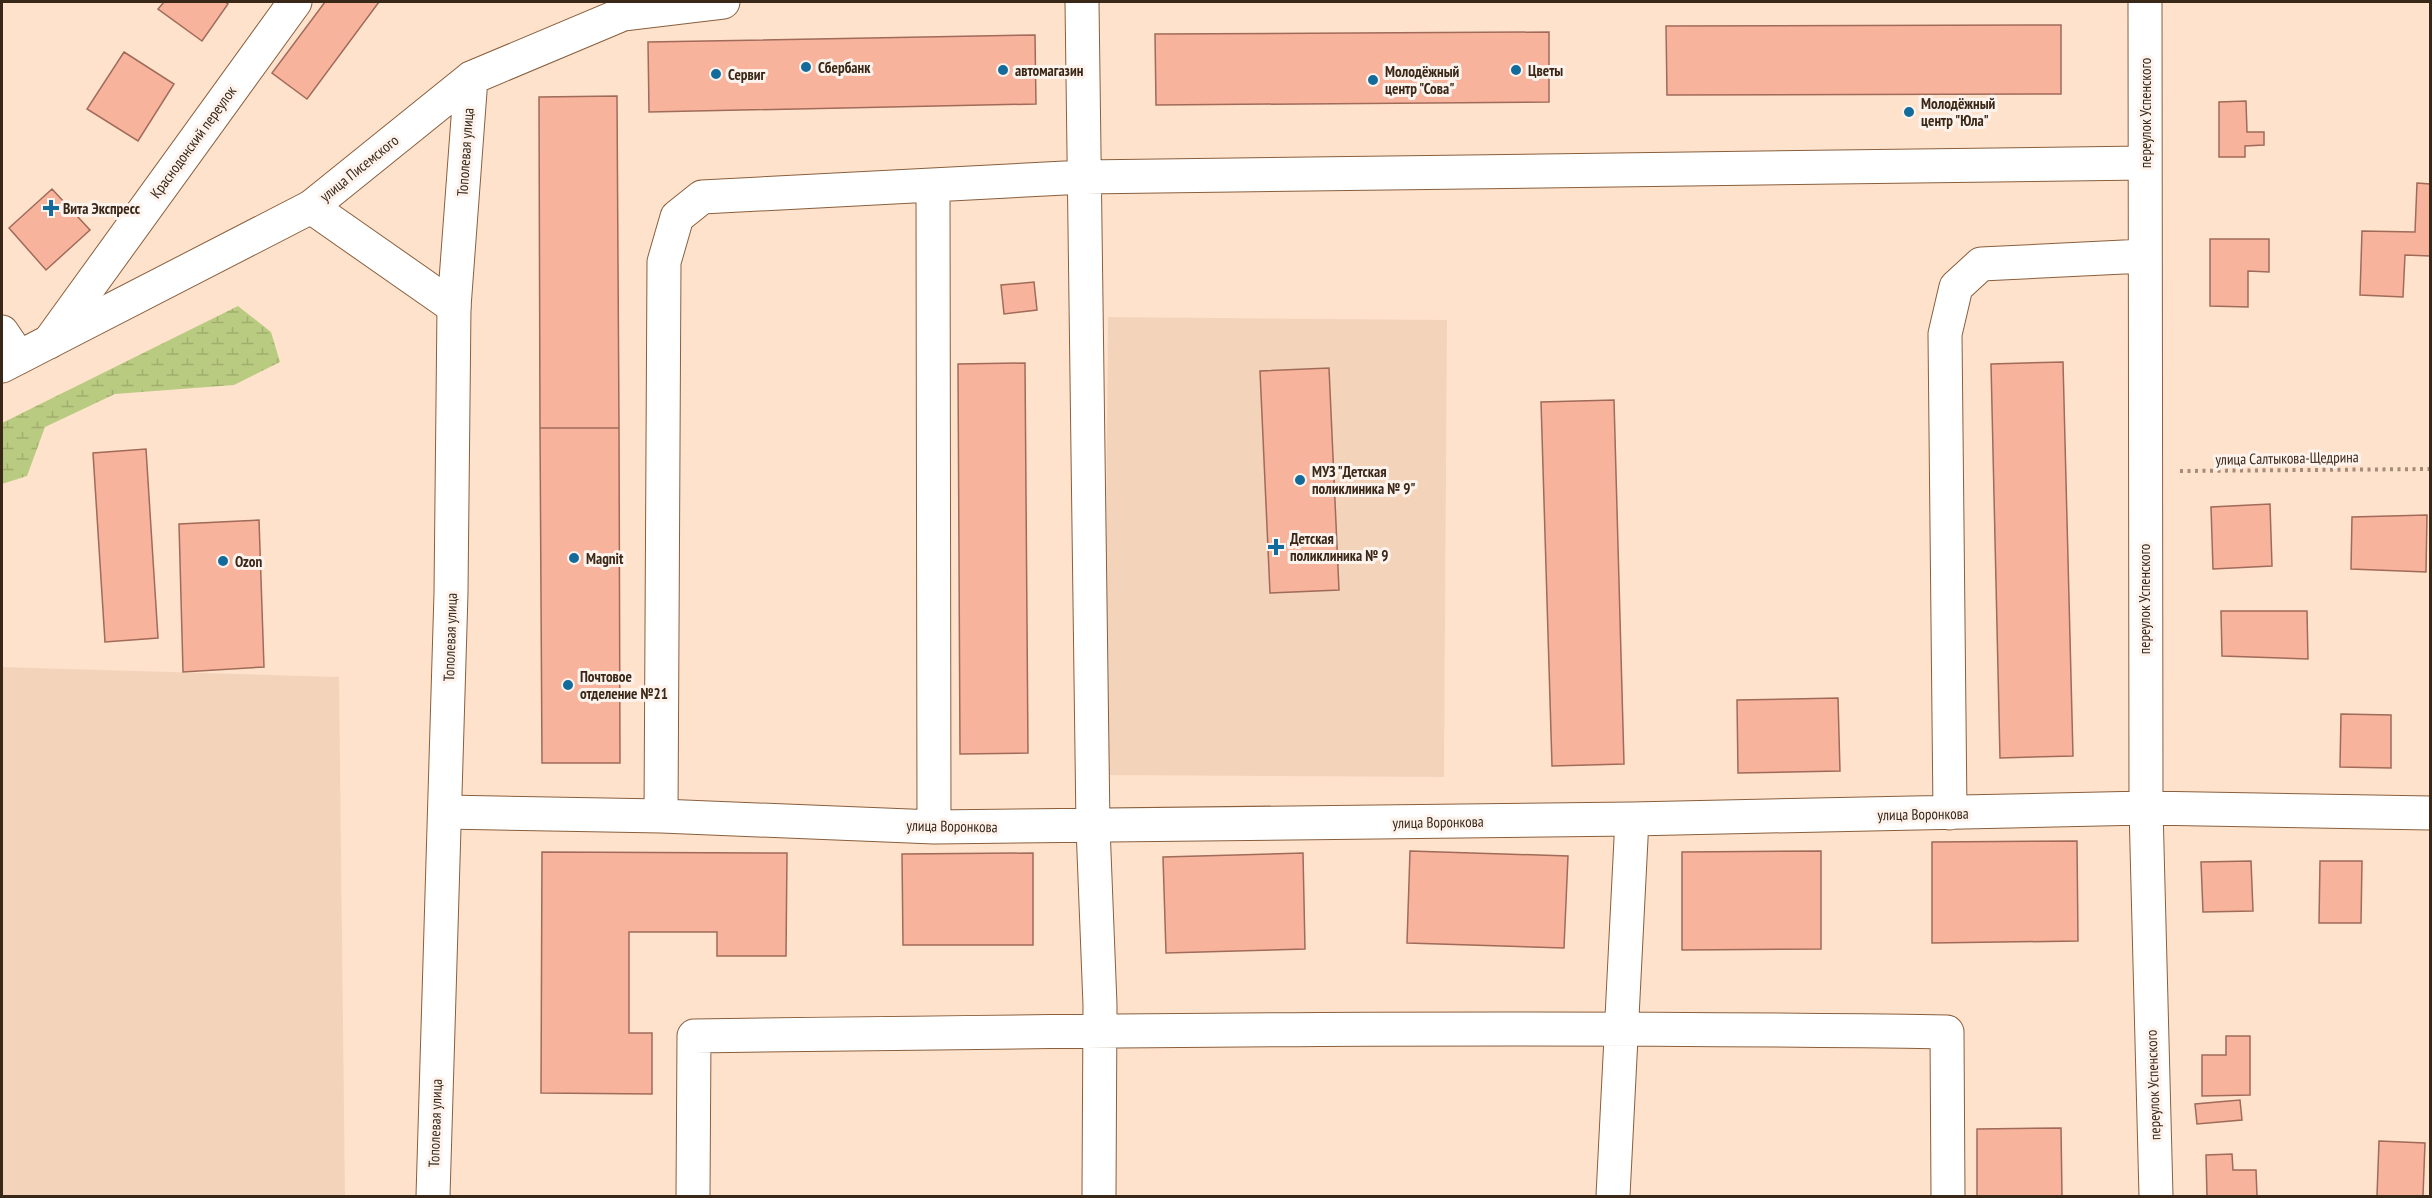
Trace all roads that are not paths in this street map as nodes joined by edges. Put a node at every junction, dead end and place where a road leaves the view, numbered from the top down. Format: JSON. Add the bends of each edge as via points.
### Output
{"nodes":[{"id":1,"x":295,"y":2,"type":"edge"},
{"id":2,"x":723,"y":2,"type":"edge"},
{"id":3,"x":1082,"y":2,"type":"edge"},
{"id":4,"x":2145,"y":2,"type":"edge"},
{"id":5,"x":647,"y":6,"type":"edge"},
{"id":6,"x":471,"y":78,"type":"junction"},
{"id":7,"x":2144,"y":163,"type":"junction"},
{"id":8,"x":1084,"y":177,"type":"junction"},
{"id":9,"x":933,"y":185,"type":"junction"},
{"id":10,"x":311,"y":207,"type":"junction"},
{"id":11,"x":2144,"y":256,"type":"junction"},
{"id":12,"x":454,"y":307,"type":"junction"},
{"id":13,"x":49,"y":342,"type":"junction"},
{"id":14,"x":7,"y":352,"type":"edge"},
{"id":15,"x":2146,"y":808,"type":"junction"},
{"id":16,"x":445,"y":812,"type":"junction"},
{"id":17,"x":1950,"y":813,"type":"junction"},
{"id":18,"x":2430,"y":813,"type":"edge"},
{"id":19,"x":660,"y":816,"type":"junction"},
{"id":20,"x":1632,"y":819,"type":"junction"},
{"id":21,"x":934,"y":827,"type":"junction"},
{"id":22,"x":1093,"y":827,"type":"junction"},
{"id":23,"x":1621,"y":1027,"type":"junction"},
{"id":24,"x":1100,"y":1030,"type":"junction"},
{"id":25,"x":433,"y":1197,"type":"edge"},
{"id":26,"x":693,"y":1197,"type":"edge"},
{"id":27,"x":1099,"y":1197,"type":"edge"},
{"id":28,"x":1613,"y":1197,"type":"edge"},
{"id":29,"x":1948,"y":1197,"type":"edge"},
{"id":30,"x":2156,"y":1197,"type":"edge"}],
"edges":[{"from":1,"to":13,"type":"street","name":"Краснодонский переулок"},
{"from":2,"to":5,"type":"street","name":"улица Писемского"},
{"from":3,"to":8,"type":"street"},
{"from":4,"to":7,"type":"street","name":"переулок Успенского"},
{"from":5,"to":6,"type":"street","name":"улица Писемского"},
{"from":6,"to":10,"type":"street","name":"улица Писемского"},
{"from":6,"to":12,"type":"street","name":"Тополевая улица"},
{"from":7,"to":8,"type":"street"},
{"from":7,"to":11,"type":"street","name":"переулок Успенского"},
{"from":8,"to":9,"type":"street"},
{"from":8,"to":22,"type":"street"},
{"from":9,"to":19,"type":"street","via":[[702,196],[677,217],[664,262]]},
{"from":9,"to":21,"type":"street"},
{"from":10,"to":12,"type":"street"},
{"from":10,"to":13,"type":"street","name":"улица Писемского"},
{"from":11,"to":15,"type":"street","name":"переулок Успенского"},
{"from":11,"to":17,"type":"street","via":[[1981,264],[1956,287],[1945,334]]},
{"from":12,"to":16,"type":"street","name":"Тополевая улица"},
{"from":13,"to":14,"type":"street","name":"улица Писемского"},
{"from":15,"to":17,"type":"street","name":"улица Воронкова"},
{"from":15,"to":18,"type":"street","name":"улица Воронкова"},
{"from":15,"to":30,"type":"street","name":"переулок Успенского"},
{"from":16,"to":19,"type":"street","name":"улица Воронкова"},
{"from":16,"to":25,"type":"street","name":"Тополевая улица"},
{"from":17,"to":20,"type":"street","name":"улица Воронкова"},
{"from":19,"to":21,"type":"street","name":"улица Воронкова"},
{"from":20,"to":22,"type":"street","name":"улица Воронкова"},
{"from":20,"to":23,"type":"street"},
{"from":21,"to":22,"type":"street","name":"улица Воронкова"},
{"from":22,"to":24,"type":"street"},
{"from":23,"to":24,"type":"street"},
{"from":23,"to":28,"type":"street"},
{"from":23,"to":29,"type":"street","via":[[1947,1032]]},
{"from":24,"to":26,"type":"street","via":[[694,1036]]},
{"from":24,"to":27,"type":"street"}]}
